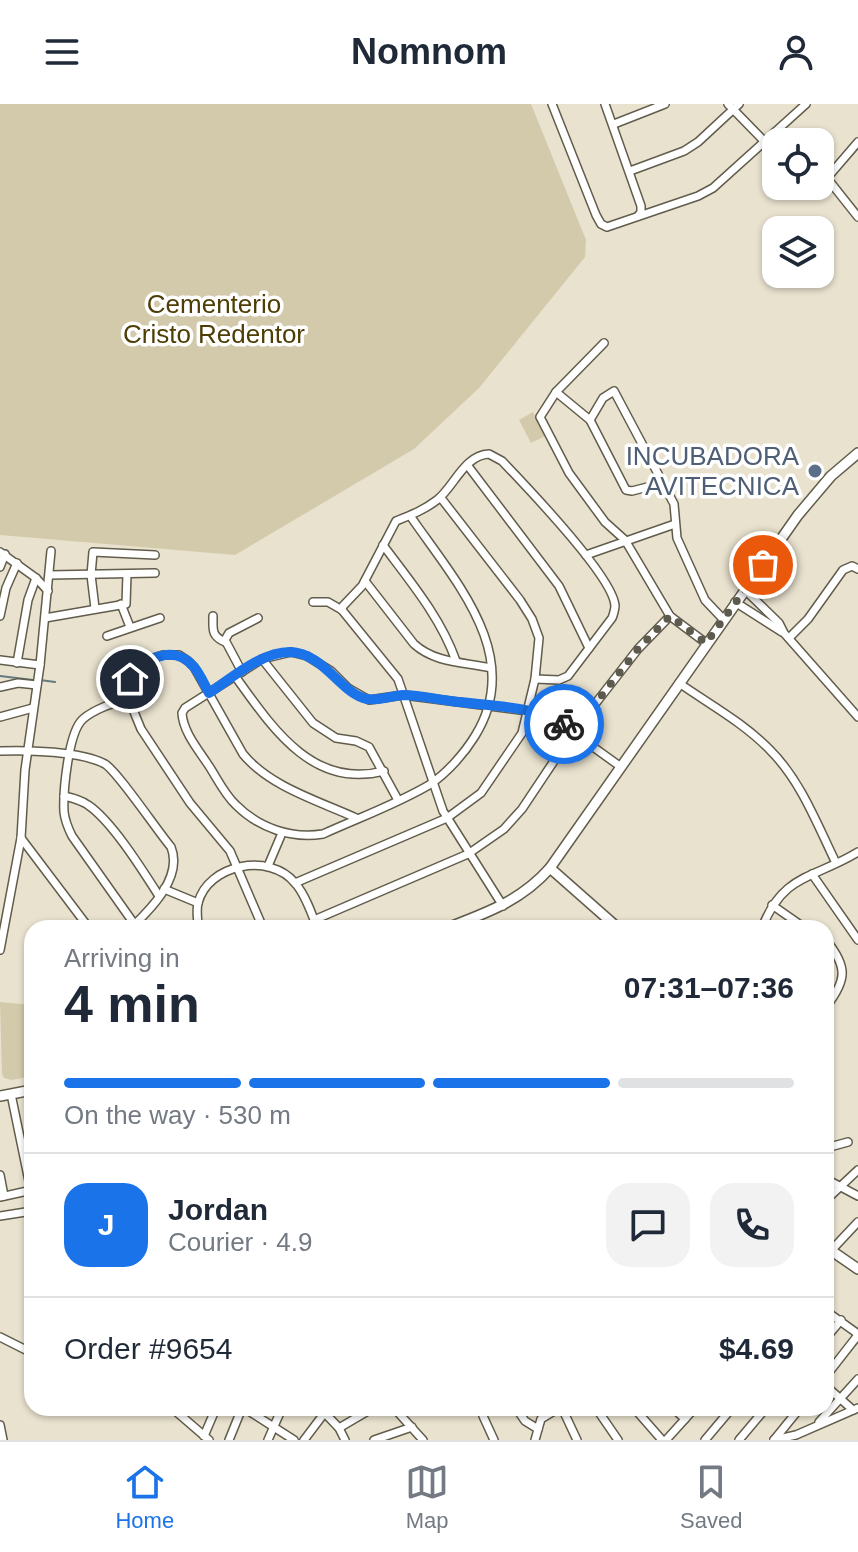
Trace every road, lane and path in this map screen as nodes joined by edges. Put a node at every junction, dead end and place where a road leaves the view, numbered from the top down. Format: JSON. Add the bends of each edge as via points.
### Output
{"nodes":[{"id":1,"x":552,"y":104,"type":"edge"},
{"id":2,"x":605,"y":104,"type":"edge"},
{"id":3,"x":665,"y":104,"type":"edge"},
{"id":4,"x":806,"y":104,"type":"edge"},
{"id":5,"x":734,"y":106,"type":"edge"},
{"id":6,"x":614,"y":124,"type":"junction"},
{"id":7,"x":780,"y":128,"type":"edge"},
{"id":8,"x":762,"y":139,"type":"edge"},
{"id":9,"x":762,"y":145,"type":"edge"},
{"id":10,"x":857,"y":145,"type":"edge"},
{"id":11,"x":630,"y":171,"type":"junction"},
{"id":12,"x":636,"y":217,"type":"junction"},
{"id":13,"x":858,"y":217,"type":"edge"},
{"id":14,"x":604,"y":343,"type":"dead end"},
{"id":15,"x":556,"y":392,"type":"junction"},
{"id":16,"x":590,"y":420,"type":"junction"},
{"id":17,"x":858,"y":453,"type":"edge"},
{"id":18,"x":468,"y":466,"type":"junction"},
{"id":19,"x":663,"y":483,"type":"junction"},
{"id":20,"x":441,"y":498,"type":"junction"},
{"id":21,"x":411,"y":517,"type":"junction"},
{"id":22,"x":675,"y":524,"type":"junction"},
{"id":23,"x":625,"y":540,"type":"junction"},
{"id":24,"x":383,"y":545,"type":"junction"},
{"id":25,"x":51,"y":551,"type":"dead end"},
{"id":26,"x":3,"y":553,"type":"edge"},
{"id":27,"x":155,"y":555,"type":"dead end"},
{"id":28,"x":586,"y":555,"type":"junction"},
{"id":29,"x":17,"y":563,"type":"junction"},
{"id":30,"x":0,"y":567,"type":"edge"},
{"id":31,"x":858,"y":569,"type":"edge"},
{"id":32,"x":155,"y":573,"type":"dead end"},
{"id":33,"x":127,"y":574,"type":"junction"},
{"id":34,"x":50,"y":575,"type":"junction"},
{"id":35,"x":91,"y":575,"type":"junction"},
{"id":36,"x":36,"y":578,"type":"junction"},
{"id":37,"x":365,"y":581,"type":"junction"},
{"id":38,"x":745,"y":590,"type":"junction"},
{"id":39,"x":48,"y":591,"type":"junction"},
{"id":40,"x":313,"y":602,"type":"dead end"},
{"id":41,"x":735,"y":602,"type":"junction"},
{"id":42,"x":121,"y":604,"type":"junction"},
{"id":43,"x":95,"y":608,"type":"junction"},
{"id":44,"x":342,"y":610,"type":"junction"},
{"id":45,"x":0,"y":616,"type":"edge"},
{"id":46,"x":213,"y":616,"type":"dead end"},
{"id":47,"x":670,"y":616,"type":"junction"},
{"id":48,"x":45,"y":618,"type":"junction"},
{"id":49,"x":160,"y":618,"type":"dead end"},
{"id":50,"x":258,"y":618,"type":"dead end"},
{"id":51,"x":723,"y":619,"type":"junction"},
{"id":52,"x":130,"y":627,"type":"junction"},
{"id":53,"x":107,"y":636,"type":"dead end"},
{"id":54,"x":787,"y":636,"type":"junction"},
{"id":55,"x":225,"y":642,"type":"junction"},
{"id":56,"x":706,"y":643,"type":"junction"},
{"id":57,"x":589,"y":648,"type":"junction"},
{"id":58,"x":262,"y":659,"type":"junction"},
{"id":59,"x":0,"y":660,"type":"edge"},
{"id":60,"x":456,"y":661,"type":"junction"},
{"id":61,"x":17,"y":663,"type":"junction"},
{"id":62,"x":39,"y":668,"type":"junction"},
{"id":63,"x":491,"y":668,"type":"junction"},
{"id":64,"x":239,"y":674,"type":"junction"},
{"id":65,"x":535,"y":679,"type":"junction"},
{"id":66,"x":37,"y":683,"type":"junction"},
{"id":67,"x":679,"y":683,"type":"junction"},
{"id":68,"x":0,"y":687,"type":"edge"},
{"id":69,"x":209,"y":693,"type":"junction"},
{"id":70,"x":403,"y":695,"type":"junction"},
{"id":71,"x":130,"y":698,"type":"junction"},
{"id":72,"x":490,"y":706,"type":"junction"},
{"id":73,"x":33,"y":708,"type":"junction"},
{"id":74,"x":528,"y":711,"type":"junction"},
{"id":75,"x":0,"y":717,"type":"edge"},
{"id":76,"x":858,"y":717,"type":"edge"},
{"id":77,"x":574,"y":731,"type":"junction"},
{"id":78,"x":28,"y":750,"type":"junction"},
{"id":79,"x":0,"y":751,"type":"edge"},
{"id":80,"x":70,"y":755,"type":"junction"},
{"id":81,"x":621,"y":767,"type":"junction"},
{"id":82,"x":384,"y":771,"type":"junction"},
{"id":83,"x":432,"y":783,"type":"junction"},
{"id":84,"x":64,"y":796,"type":"junction"},
{"id":85,"x":398,"y":800,"type":"junction"},
{"id":86,"x":356,"y":818,"type":"junction"},
{"id":87,"x":447,"y":818,"type":"junction"},
{"id":88,"x":282,"y":833,"type":"junction"},
{"id":89,"x":21,"y":838,"type":"junction"},
{"id":90,"x":468,"y":854,"type":"junction"},
{"id":91,"x":855,"y":854,"type":"edge"},
{"id":92,"x":836,"y":863,"type":"junction"},
{"id":93,"x":858,"y":865,"type":"edge"},
{"id":94,"x":268,"y":866,"type":"junction"},
{"id":95,"x":238,"y":868,"type":"junction"},
{"id":96,"x":550,"y":868,"type":"junction"},
{"id":97,"x":812,"y":874,"type":"junction"},
{"id":98,"x":295,"y":883,"type":"junction"},
{"id":99,"x":162,"y":893,"type":"junction"},
{"id":100,"x":198,"y":903,"type":"junction"},
{"id":101,"x":772,"y":905,"type":"junction"},
{"id":102,"x":503,"y":906,"type":"junction"},
{"id":103,"x":83,"y":920,"type":"edge"},
{"id":104,"x":129,"y":920,"type":"edge"},
{"id":105,"x":138,"y":920,"type":"edge"},
{"id":106,"x":198,"y":920,"type":"edge"},
{"id":107,"x":260,"y":920,"type":"edge"},
{"id":108,"x":314,"y":920,"type":"edge"},
{"id":109,"x":325,"y":920,"type":"edge"},
{"id":110,"x":467,"y":920,"type":"edge"},
{"id":111,"x":609,"y":920,"type":"edge"},
{"id":112,"x":765,"y":920,"type":"edge"},
{"id":113,"x":794,"y":920,"type":"edge"},
{"id":114,"x":858,"y":940,"type":"edge"},
{"id":115,"x":0,"y":950,"type":"edge"},
{"id":116,"x":834,"y":952,"type":"edge"},
{"id":117,"x":834,"y":995,"type":"edge"},
{"id":118,"x":24,"y":1092,"type":"edge"},
{"id":119,"x":11,"y":1094,"type":"junction"},
{"id":120,"x":0,"y":1096,"type":"edge"},
{"id":121,"x":24,"y":1136,"type":"edge"},
{"id":122,"x":20,"y":1137,"type":"junction"},
{"id":123,"x":848,"y":1142,"type":"dead end"},
{"id":124,"x":834,"y":1146,"type":"edge"},
{"id":125,"x":24,"y":1149,"type":"edge"},
{"id":126,"x":858,"y":1170,"type":"edge"},
{"id":127,"x":0,"y":1175,"type":"edge"},
{"id":128,"x":834,"y":1182,"type":"edge"},
{"id":129,"x":840,"y":1185,"type":"junction"},
{"id":130,"x":834,"y":1191,"type":"edge"},
{"id":131,"x":24,"y":1192,"type":"edge"},
{"id":132,"x":2,"y":1196,"type":"edge"},
{"id":133,"x":858,"y":1196,"type":"edge"},
{"id":134,"x":24,"y":1212,"type":"edge"},
{"id":135,"x":0,"y":1216,"type":"edge"},
{"id":136,"x":858,"y":1222,"type":"edge"},
{"id":137,"x":834,"y":1245,"type":"edge"},
{"id":138,"x":834,"y":1255,"type":"edge"},
{"id":139,"x":857,"y":1268,"type":"edge"},
{"id":140,"x":834,"y":1316,"type":"edge"},
{"id":141,"x":841,"y":1320,"type":"junction"},
{"id":142,"x":834,"y":1328,"type":"edge"},
{"id":143,"x":858,"y":1334,"type":"edge"},
{"id":144,"x":0,"y":1337,"type":"edge"},
{"id":145,"x":24,"y":1349,"type":"edge"},
{"id":146,"x":834,"y":1366,"type":"edge"},
{"id":147,"x":858,"y":1379,"type":"edge"},
{"id":148,"x":834,"y":1392,"type":"edge"},
{"id":149,"x":841,"y":1398,"type":"junction"},
{"id":150,"x":834,"y":1406,"type":"edge"},
{"id":151,"x":855,"y":1409,"type":"edge"},
{"id":152,"x":181,"y":1416,"type":"edge"},
{"id":153,"x":213,"y":1416,"type":"edge"},
{"id":154,"x":240,"y":1416,"type":"edge"},
{"id":155,"x":257,"y":1416,"type":"edge"},
{"id":156,"x":278,"y":1416,"type":"edge"},
{"id":157,"x":322,"y":1416,"type":"edge"},
{"id":158,"x":328,"y":1416,"type":"edge"},
{"id":159,"x":359,"y":1416,"type":"edge"},
{"id":160,"x":402,"y":1416,"type":"edge"},
{"id":161,"x":483,"y":1416,"type":"dead end"},
{"id":162,"x":522,"y":1416,"type":"edge"},
{"id":163,"x":546,"y":1416,"type":"edge"},
{"id":164,"x":564,"y":1416,"type":"edge"},
{"id":165,"x":602,"y":1416,"type":"edge"},
{"id":166,"x":642,"y":1416,"type":"edge"},
{"id":167,"x":682,"y":1416,"type":"edge"},
{"id":168,"x":688,"y":1416,"type":"edge"},
{"id":169,"x":725,"y":1416,"type":"edge"},
{"id":170,"x":759,"y":1416,"type":"edge"},
{"id":171,"x":794,"y":1416,"type":"edge"},
{"id":172,"x":825,"y":1416,"type":"edge"},
{"id":173,"x":685,"y":1419,"type":"junction"},
{"id":174,"x":0,"y":1425,"type":"edge"},
{"id":175,"x":817,"y":1425,"type":"junction"},
{"id":176,"x":274,"y":1426,"type":"junction"},
{"id":177,"x":412,"y":1427,"type":"junction"},
{"id":178,"x":339,"y":1428,"type":"junction"},
{"id":179,"x":538,"y":1429,"type":"junction"},
{"id":180,"x":571,"y":1431,"type":"junction"},
{"id":181,"x":796,"y":1437,"type":"edge"},
{"id":182,"x":206,"y":1438,"type":"edge"},
{"id":183,"x":3,"y":1440,"type":"edge"},
{"id":184,"x":229,"y":1440,"type":"edge"},
{"id":185,"x":268,"y":1440,"type":"edge"},
{"id":186,"x":294,"y":1440,"type":"edge"},
{"id":187,"x":304,"y":1440,"type":"edge"},
{"id":188,"x":345,"y":1440,"type":"edge"},
{"id":189,"x":374,"y":1440,"type":"edge"},
{"id":190,"x":423,"y":1440,"type":"edge"},
{"id":191,"x":494,"y":1440,"type":"edge"},
{"id":192,"x":535,"y":1440,"type":"edge"},
{"id":193,"x":565,"y":1440,"type":"edge"},
{"id":194,"x":577,"y":1440,"type":"edge"},
{"id":195,"x":618,"y":1440,"type":"edge"},
{"id":196,"x":664,"y":1440,"type":"edge"},
{"id":197,"x":705,"y":1440,"type":"edge"},
{"id":198,"x":739,"y":1440,"type":"edge"},
{"id":199,"x":774,"y":1440,"type":"edge"}],
"edges":[{"from":1,"to":12,"type":"street","via":[[601,224],[607,227]]},
{"from":2,"to":6,"type":"street"},
{"from":3,"to":6,"type":"street"},
{"from":4,"to":7,"type":"street"},
{"from":5,"to":8,"type":"street"},
{"from":5,"to":11,"type":"street","via":[[684,151]]},
{"from":6,"to":11,"type":"street"},
{"from":9,"to":12,"type":"street","via":[[713,188]]},
{"from":10,"to":13,"type":"street","via":[[827,178]]},
{"from":11,"to":12,"type":"street","via":[[641,206]]},
{"from":14,"to":15,"type":"street"},
{"from":15,"to":16,"type":"street"},
{"from":15,"to":23,"type":"street","via":[[540,417],[569,473]]},
{"from":16,"to":19,"type":"street","via":[[626,490]]},
{"from":16,"to":19,"type":"street","via":[[603,398],[614,391]]},
{"from":17,"to":38,"type":"main road","via":[[814,495]]},
{"from":18,"to":20,"type":"street"},
{"from":18,"to":28,"type":"street","via":[[484,454],[502,461]]},
{"from":18,"to":57,"type":"street","via":[[559,586]]},
{"from":19,"to":22,"type":"street","via":[[674,504]]},
{"from":20,"to":21,"type":"street"},
{"from":20,"to":65,"type":"street","via":[[532,619],[539,638]]},
{"from":21,"to":24,"type":"street","via":[[396,521]]},
{"from":21,"to":63,"type":"street","via":[[476,612]]},
{"from":22,"to":23,"type":"street"},
{"from":22,"to":51,"type":"street","via":[[705,600]]},
{"from":23,"to":28,"type":"street"},
{"from":23,"to":47,"type":"street"},
{"from":24,"to":37,"type":"street"},
{"from":24,"to":60,"type":"street","via":[[449,641]]},
{"from":25,"to":34,"type":"street"},
{"from":26,"to":29,"type":"street"},
{"from":26,"to":30,"type":"street"},
{"from":27,"to":35,"type":"street","via":[[93,552]]},
{"from":28,"to":57,"type":"street","via":[[616,607]]},
{"from":29,"to":36,"type":"street"},
{"from":29,"to":45,"type":"street"},
{"from":31,"to":54,"type":"street","via":[[843,570],[808,619]]},
{"from":32,"to":33,"type":"street"},
{"from":33,"to":35,"type":"street"},
{"from":33,"to":42,"type":"street","via":[[127,603]]},
{"from":34,"to":35,"type":"street"},
{"from":34,"to":39,"type":"street"},
{"from":35,"to":43,"type":"street"},
{"from":36,"to":39,"type":"street"},
{"from":36,"to":61,"type":"street"},
{"from":37,"to":44,"type":"street"},
{"from":37,"to":60,"type":"street","via":[[414,644],[431,657]]},
{"from":38,"to":41,"type":"main road"},
{"from":38,"to":54,"type":"street"},
{"from":39,"to":48,"type":"street"},
{"from":40,"to":44,"type":"street"},
{"from":41,"to":51,"type":"main road"},
{"from":41,"to":54,"type":"street"},
{"from":42,"to":43,"type":"street"},
{"from":42,"to":52,"type":"street"},
{"from":43,"to":48,"type":"street"},
{"from":44,"to":70,"type":"street","via":[[398,679]]},
{"from":46,"to":55,"type":"street","via":[[214,633]]},
{"from":47,"to":56,"type":"street"},
{"from":47,"to":77,"type":"street"},
{"from":48,"to":62,"type":"street"},
{"from":49,"to":52,"type":"street"},
{"from":50,"to":55,"type":"street","via":[[229,633]]},
{"from":51,"to":56,"type":"main road"},
{"from":52,"to":53,"type":"street"},
{"from":54,"to":76,"type":"street"},
{"from":55,"to":64,"type":"street"},
{"from":56,"to":67,"type":"main road"},
{"from":57,"to":65,"type":"street","via":[[568,676]]},
{"from":58,"to":64,"type":"street"},
{"from":58,"to":70,"type":"street","via":[[291,652],[307,656],[361,697]]},
{"from":58,"to":82,"type":"street","via":[[313,723],[336,738],[369,747]]},
{"from":59,"to":61,"type":"street"},
{"from":60,"to":63,"type":"street"},
{"from":61,"to":62,"type":"street"},
{"from":62,"to":66,"type":"street"},
{"from":63,"to":72,"type":"street"},
{"from":64,"to":69,"type":"street"},
{"from":64,"to":82,"type":"street","via":[[273,728],[302,755],[352,776]]},
{"from":65,"to":74,"type":"street"},
{"from":66,"to":68,"type":"street"},
{"from":66,"to":73,"type":"street"},
{"from":67,"to":81,"type":"main road"},
{"from":67,"to":92,"type":"street","via":[[772,751],[800,788]]},
{"from":69,"to":71,"type":"street","via":[[188,661],[163,655],[136,669]]},
{"from":69,"to":86,"type":"street","via":[[252,766]]},
{"from":69,"to":88,"type":"street","via":[[182,713],[191,740],[235,804]]},
{"from":70,"to":72,"type":"street"},
{"from":70,"to":83,"type":"street"},
{"from":71,"to":80,"type":"street","via":[[82,720]]},
{"from":71,"to":95,"type":"street","via":[[141,729]]},
{"from":72,"to":74,"type":"street"},
{"from":72,"to":83,"type":"street","via":[[467,749]]},
{"from":73,"to":75,"type":"street"},
{"from":73,"to":78,"type":"street"},
{"from":74,"to":77,"type":"street"},
{"from":74,"to":87,"type":"street","via":[[522,733],[481,793]]},
{"from":77,"to":81,"type":"street"},
{"from":77,"to":90,"type":"street","via":[[522,809]]},
{"from":78,"to":79,"type":"street"},
{"from":78,"to":80,"type":"street"},
{"from":78,"to":89,"type":"street"},
{"from":80,"to":84,"type":"street"},
{"from":80,"to":99,"type":"street","via":[[106,765],[171,847],[173,864]]},
{"from":81,"to":96,"type":"main road"},
{"from":82,"to":85,"type":"street"},
{"from":83,"to":85,"type":"street"},
{"from":83,"to":87,"type":"street"},
{"from":84,"to":99,"type":"street","via":[[97,812]]},
{"from":84,"to":104,"type":"street","via":[[72,836]]},
{"from":85,"to":86,"type":"street"},
{"from":86,"to":88,"type":"street","via":[[323,834]]},
{"from":87,"to":90,"type":"street"},
{"from":87,"to":98,"type":"street"},
{"from":88,"to":94,"type":"street"},
{"from":89,"to":103,"type":"street"},
{"from":89,"to":115,"type":"street"},
{"from":90,"to":102,"type":"street"},
{"from":90,"to":109,"type":"street"},
{"from":91,"to":92,"type":"street"},
{"from":91,"to":93,"type":"street"},
{"from":92,"to":97,"type":"street"},
{"from":94,"to":95,"type":"street"},
{"from":94,"to":98,"type":"street"},
{"from":95,"to":100,"type":"street","via":[[215,877]]},
{"from":95,"to":107,"type":"street"},
{"from":96,"to":102,"type":"main road","via":[[532,888]]},
{"from":96,"to":111,"type":"main road"},
{"from":97,"to":101,"type":"street","via":[[790,884]]},
{"from":97,"to":114,"type":"street"},
{"from":98,"to":108,"type":"street"},
{"from":99,"to":100,"type":"street"},
{"from":99,"to":105,"type":"street"},
{"from":100,"to":106,"type":"street"},
{"from":101,"to":112,"type":"street"},
{"from":101,"to":113,"type":"street"},
{"from":102,"to":110,"type":"main road"},
{"from":116,"to":117,"type":"street","via":[[843,976]]},
{"from":118,"to":119,"type":"main road"},
{"from":119,"to":120,"type":"main road"},
{"from":119,"to":122,"type":"street"},
{"from":121,"to":122,"type":"street"},
{"from":122,"to":125,"type":"street"},
{"from":123,"to":124,"type":"street"},
{"from":126,"to":129,"type":"street"},
{"from":127,"to":132,"type":"street"},
{"from":128,"to":129,"type":"street"},
{"from":129,"to":130,"type":"street"},
{"from":129,"to":133,"type":"street"},
{"from":131,"to":132,"type":"street"},
{"from":134,"to":135,"type":"street"},
{"from":136,"to":137,"type":"street"},
{"from":138,"to":139,"type":"main road"},
{"from":140,"to":141,"type":"street"},
{"from":141,"to":142,"type":"street"},
{"from":141,"to":143,"type":"street"},
{"from":143,"to":146,"type":"street"},
{"from":144,"to":145,"type":"street"},
{"from":147,"to":149,"type":"street"},
{"from":148,"to":149,"type":"street"},
{"from":149,"to":150,"type":"street"},
{"from":149,"to":151,"type":"street"},
{"from":151,"to":175,"type":"street"},
{"from":152,"to":182,"type":"street"},
{"from":153,"to":182,"type":"street"},
{"from":154,"to":184,"type":"street"},
{"from":155,"to":176,"type":"street"},
{"from":156,"to":176,"type":"street"},
{"from":157,"to":187,"type":"street"},
{"from":158,"to":178,"type":"street"},
{"from":159,"to":178,"type":"street"},
{"from":160,"to":177,"type":"street"},
{"from":161,"to":191,"type":"street"},
{"from":162,"to":179,"type":"street"},
{"from":163,"to":179,"type":"street"},
{"from":164,"to":180,"type":"street"},
{"from":165,"to":195,"type":"street"},
{"from":166,"to":196,"type":"street"},
{"from":167,"to":173,"type":"street"},
{"from":168,"to":173,"type":"street"},
{"from":169,"to":197,"type":"street"},
{"from":170,"to":198,"type":"street"},
{"from":171,"to":199,"type":"street"},
{"from":172,"to":175,"type":"street"},
{"from":173,"to":196,"type":"street"},
{"from":174,"to":183,"type":"street"},
{"from":175,"to":181,"type":"street"},
{"from":176,"to":185,"type":"street"},
{"from":176,"to":186,"type":"street"},
{"from":177,"to":189,"type":"street"},
{"from":177,"to":190,"type":"street"},
{"from":178,"to":188,"type":"street"},
{"from":179,"to":192,"type":"street"},
{"from":180,"to":193,"type":"street"},
{"from":180,"to":194,"type":"street"},
{"from":181,"to":199,"type":"street"}]}
